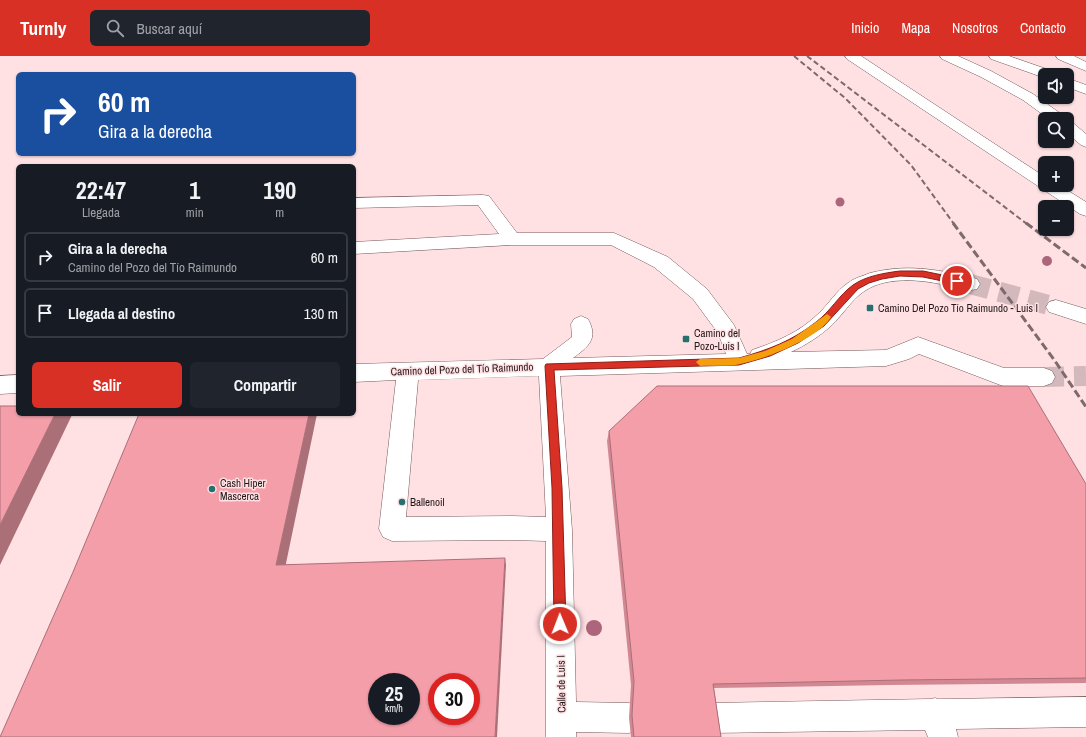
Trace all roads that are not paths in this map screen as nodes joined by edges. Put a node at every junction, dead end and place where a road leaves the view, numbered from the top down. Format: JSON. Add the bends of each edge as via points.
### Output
{"nodes":[{"id":1,"x":852,"y":56,"type":"edge"},
{"id":2,"x":947,"y":56,"type":"edge"},
{"id":3,"x":996,"y":56,"type":"edge"},
{"id":4,"x":1063,"y":56,"type":"edge"},
{"id":5,"x":1086,"y":67,"type":"edge"},
{"id":6,"x":1038,"y":71,"type":"edge"},
{"id":7,"x":1074,"y":85,"type":"edge"},
{"id":8,"x":1086,"y":90,"type":"edge"},
{"id":9,"x":1049,"y":112,"type":"edge"},
{"id":10,"x":1074,"y":131,"type":"edge"},
{"id":11,"x":1086,"y":142,"type":"edge"},
{"id":12,"x":1038,"y":179,"type":"edge"},
{"id":13,"x":1058,"y":192,"type":"edge"},
{"id":14,"x":356,"y":203,"type":"edge"},
{"id":15,"x":1086,"y":210,"type":"edge"},
{"id":16,"x":512,"y":239,"type":"junction"},
{"id":17,"x":356,"y":248,"type":"edge"},
{"id":18,"x":970,"y":284,"type":"tunnel mouth"},
{"id":19,"x":1056,"y":307,"type":"tunnel mouth"},
{"id":20,"x":1086,"y":317,"type":"edge"},
{"id":21,"x":581,"y":324,"type":"dead end"},
{"id":22,"x":739,"y":361,"type":"junction"},
{"id":23,"x":549,"y":366,"type":"junction"},
{"id":24,"x":408,"y":371,"type":"junction"},
{"id":25,"x":356,"y":373,"type":"edge"},
{"id":26,"x":1044,"y":377,"type":"tunnel mouth"},
{"id":27,"x":16,"y":384,"type":"edge"},
{"id":28,"x":0,"y":385,"type":"edge"},
{"id":29,"x":558,"y":530,"type":"junction"},
{"id":30,"x":1086,"y":712,"type":"edge"},
{"id":31,"x":629,"y":718,"type":"dead end"},
{"id":32,"x":711,"y":718,"type":"edge"},
{"id":33,"x":939,"y":725,"type":"edge"},
{"id":34,"x":561,"y":727,"type":"edge"}],
"edges":[{"from":1,"to":12,"type":"main road"},
{"from":2,"to":9,"type":"main road","via":[[1028,97]]},
{"from":3,"to":6,"type":"main road"},
{"from":4,"to":5,"type":"main road"},
{"from":7,"to":8,"type":"main road"},
{"from":10,"to":11,"type":"main road"},
{"from":13,"to":15,"type":"main road"},
{"from":14,"to":16,"type":"main road","via":[[483,200]]},
{"from":16,"to":17,"type":"main road"},
{"from":16,"to":22,"type":"main road","via":[[614,239],[661,262],[700,294],[727,330]]},
{"from":18,"to":22,"type":"main road","name":"Camino del Pozo del Tío Raimundo","via":[[923,274],[881,276],[855,287],[821,324],[795,341],[767,354]]},
{"from":19,"to":20,"type":"main road"},
{"from":21,"to":23,"type":"main road","via":[[582,340]]},
{"from":22,"to":23,"type":"main road","name":"Camino del Pozo del Tío Raimundo"},
{"from":22,"to":26,"type":"main road","name":"Camino del Pozo del Tío Raimundo","via":[[886,358],[918,345],[1003,377]]},
{"from":23,"to":24,"type":"main road","name":"Camino del Pozo del Tío Raimundo"},
{"from":23,"to":29,"type":"main road","name":"Calle de Luis I"},
{"from":24,"to":25,"type":"main road","name":"Camino del Pozo del Tío Raimundo"},
{"from":24,"to":29,"type":"main road","via":[[392,529]]},
{"from":27,"to":28,"type":"main road"},
{"from":29,"to":34,"type":"main road","name":"Calle de Luis I"},
{"from":30,"to":33,"type":"main road"},
{"from":31,"to":34,"type":"main road"},
{"from":32,"to":33,"type":"main road"}]}
